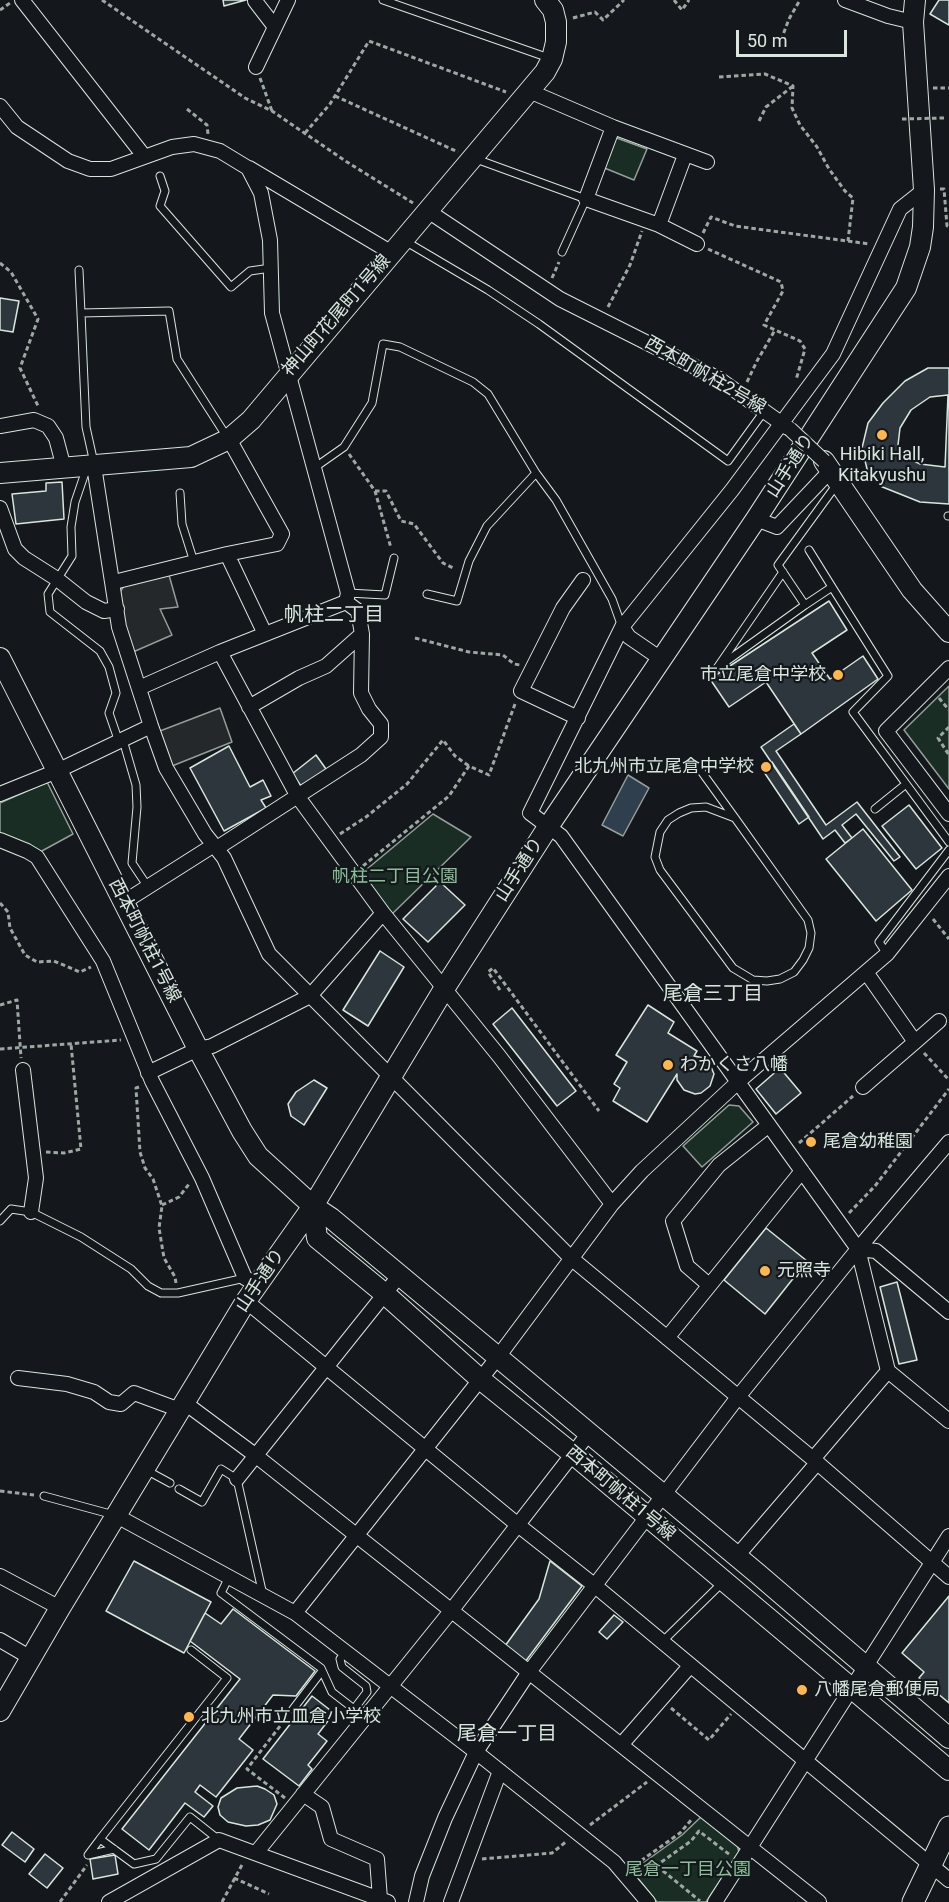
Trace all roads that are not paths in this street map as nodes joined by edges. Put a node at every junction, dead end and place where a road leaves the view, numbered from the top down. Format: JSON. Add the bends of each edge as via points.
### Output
{"nodes":[{"id":1,"x":22,"y":0,"type":"edge"},
{"id":2,"x":255,"y":0,"type":"edge"},
{"id":3,"x":288,"y":0,"type":"edge"},
{"id":4,"x":383,"y":0,"type":"edge"},
{"id":5,"x":545,"y":0,"type":"edge"},
{"id":6,"x":845,"y":0,"type":"edge"},
{"id":7,"x":915,"y":0,"type":"edge"},
{"id":8,"x":913,"y":22,"type":"junction"},
{"id":9,"x":275,"y":27,"type":"junction"},
{"id":10,"x":552,"y":59,"type":"junction"},
{"id":11,"x":256,"y":67,"type":"road end"},
{"id":12,"x":529,"y":91,"type":"junction"},
{"id":13,"x":0,"y":106,"type":"edge"},
{"id":14,"x":613,"y":128,"type":"junction"},
{"id":15,"x":685,"y":155,"type":"junction"},
{"id":16,"x":144,"y":156,"type":"junction"},
{"id":17,"x":471,"y":157,"type":"junction"},
{"id":18,"x":707,"y":162,"type":"dead end"},
{"id":19,"x":248,"y":168,"type":"junction"},
{"id":20,"x":160,"y":177,"type":"dead end"},
{"id":21,"x":924,"y":190,"type":"junction"},
{"id":22,"x":586,"y":200,"type":"junction"},
{"id":23,"x":428,"y":211,"type":"junction"},
{"id":24,"x":652,"y":223,"type":"junction"},
{"id":25,"x":698,"y":244,"type":"road end"},
{"id":26,"x":397,"y":246,"type":"junction"},
{"id":27,"x":562,"y":252,"type":"road end"},
{"id":28,"x":271,"y":268,"type":"junction"},
{"id":29,"x":78,"y":270,"type":"dead end"},
{"id":30,"x":81,"y":313,"type":"junction"},
{"id":31,"x":290,"y":372,"type":"junction"},
{"id":32,"x":765,"y":410,"type":"junction"},
{"id":33,"x":786,"y":425,"type":"junction"},
{"id":34,"x":0,"y":426,"type":"edge"},
{"id":35,"x":229,"y":439,"type":"junction"},
{"id":36,"x":91,"y":466,"type":"junction"},
{"id":37,"x":64,"y":468,"type":"junction"},
{"id":38,"x":314,"y":468,"type":"junction"},
{"id":39,"x":831,"y":471,"type":"junction"},
{"id":40,"x":0,"y":473,"type":"edge"},
{"id":41,"x":536,"y":473,"type":"junction"},
{"id":42,"x":180,"y":494,"type":"dead end"},
{"id":43,"x":0,"y":508,"type":"edge"},
{"id":44,"x":756,"y":519,"type":"junction"},
{"id":45,"x":809,"y":550,"type":"dead end"},
{"id":46,"x":227,"y":554,"type":"junction"},
{"id":47,"x":394,"y":558,"type":"road end"},
{"id":48,"x":194,"y":562,"type":"junction"},
{"id":49,"x":783,"y":573,"type":"junction"},
{"id":50,"x":57,"y":579,"type":"junction"},
{"id":51,"x":583,"y":580,"type":"dead end"},
{"id":52,"x":114,"y":582,"type":"junction"},
{"id":53,"x":832,"y":587,"type":"junction"},
{"id":54,"x":427,"y":594,"type":"dead end"},
{"id":55,"x":347,"y":597,"type":"junction"},
{"id":56,"x":805,"y":605,"type":"junction"},
{"id":57,"x":117,"y":609,"type":"junction"},
{"id":58,"x":622,"y":627,"type":"junction"},
{"id":59,"x":949,"y":632,"type":"edge"},
{"id":60,"x":265,"y":634,"type":"junction"},
{"id":61,"x":362,"y":634,"type":"junction"},
{"id":62,"x":220,"y":652,"type":"junction"},
{"id":63,"x":0,"y":658,"type":"edge"},
{"id":64,"x":661,"y":659,"type":"junction"},
{"id":65,"x":949,"y":668,"type":"edge"},
{"id":66,"x":139,"y":688,"type":"junction"},
{"id":67,"x":249,"y":707,"type":"junction"},
{"id":68,"x":578,"y":718,"type":"junction"},
{"id":69,"x":151,"y":726,"type":"junction"},
{"id":70,"x":121,"y":741,"type":"junction"},
{"id":71,"x":696,"y":764,"type":"dead end"},
{"id":72,"x":57,"y":771,"type":"junction"},
{"id":73,"x":906,"y":784,"type":"junction"},
{"id":74,"x":0,"y":794,"type":"edge"},
{"id":75,"x":298,"y":797,"type":"junction"},
{"id":76,"x":875,"y":808,"type":"dead end"},
{"id":77,"x":949,"y":814,"type":"edge"},
{"id":78,"x":735,"y":818,"type":"junction"},
{"id":79,"x":548,"y":826,"type":"junction"},
{"id":80,"x":0,"y":840,"type":"edge"},
{"id":81,"x":949,"y":842,"type":"edge"},
{"id":82,"x":216,"y":846,"type":"junction"},
{"id":83,"x":949,"y":850,"type":"edge"},
{"id":84,"x":949,"y":876,"type":"edge"},
{"id":85,"x":148,"y":887,"type":"junction"},
{"id":86,"x":124,"y":902,"type":"junction"},
{"id":87,"x":383,"y":913,"type":"junction"},
{"id":88,"x":887,"y":954,"type":"junction"},
{"id":89,"x":866,"y":972,"type":"junction"},
{"id":90,"x":444,"y":989,"type":"junction"},
{"id":91,"x":310,"y":996,"type":"junction"},
{"id":92,"x":939,"y":1021,"type":"dead end"},
{"id":93,"x":915,"y":1042,"type":"junction"},
{"id":94,"x":198,"y":1049,"type":"junction"},
{"id":95,"x":23,"y":1070,"type":"road end"},
{"id":96,"x":150,"y":1077,"type":"junction"},
{"id":97,"x":390,"y":1078,"type":"junction"},
{"id":98,"x":738,"y":1082,"type":"junction"},
{"id":99,"x":864,"y":1087,"type":"road end"},
{"id":100,"x":769,"y":1125,"type":"junction"},
{"id":101,"x":949,"y":1142,"type":"edge"},
{"id":102,"x":802,"y":1171,"type":"junction"},
{"id":103,"x":612,"y":1204,"type":"junction"},
{"id":104,"x":313,"y":1206,"type":"junction"},
{"id":105,"x":31,"y":1212,"type":"junction"},
{"id":106,"x":0,"y":1221,"type":"edge"},
{"id":107,"x":858,"y":1250,"type":"junction"},
{"id":108,"x":572,"y":1258,"type":"junction"},
{"id":109,"x":399,"y":1276,"type":"junction"},
{"id":110,"x":251,"y":1281,"type":"junction"},
{"id":111,"x":710,"y":1285,"type":"junction"},
{"id":112,"x":385,"y":1294,"type":"junction"},
{"id":113,"x":246,"y":1301,"type":"junction"},
{"id":114,"x":949,"y":1312,"type":"edge"},
{"id":115,"x":667,"y":1338,"type":"junction"},
{"id":116,"x":498,"y":1357,"type":"junction"},
{"id":117,"x":326,"y":1366,"type":"junction"},
{"id":118,"x":888,"y":1371,"type":"junction"},
{"id":119,"x":18,"y":1378,"type":"dead end"},
{"id":120,"x":480,"y":1379,"type":"junction"},
{"id":121,"x":738,"y":1397,"type":"junction"},
{"id":122,"x":183,"y":1406,"type":"junction"},
{"id":123,"x":949,"y":1421,"type":"edge"},
{"id":124,"x":589,"y":1433,"type":"junction"},
{"id":125,"x":425,"y":1448,"type":"junction"},
{"id":126,"x":573,"y":1454,"type":"junction"},
{"id":127,"x":255,"y":1455,"type":"junction"},
{"id":128,"x":815,"y":1461,"type":"junction"},
{"id":129,"x":144,"y":1469,"type":"junction"},
{"id":130,"x":237,"y":1479,"type":"junction"},
{"id":131,"x":170,"y":1483,"type":"dead end"},
{"id":132,"x":179,"y":1489,"type":"dead end"},
{"id":133,"x":44,"y":1496,"type":"road end"},
{"id":134,"x":662,"y":1496,"type":"junction"},
{"id":135,"x":115,"y":1515,"type":"junction"},
{"id":136,"x":647,"y":1516,"type":"junction"},
{"id":137,"x":518,"y":1525,"type":"junction"},
{"id":138,"x":355,"y":1535,"type":"junction"},
{"id":139,"x":949,"y":1536,"type":"edge"},
{"id":140,"x":737,"y":1556,"type":"junction"},
{"id":141,"x":932,"y":1563,"type":"junction"},
{"id":142,"x":758,"y":1574,"type":"junction"},
{"id":143,"x":0,"y":1576,"type":"edge"},
{"id":144,"x":229,"y":1577,"type":"junction"},
{"id":145,"x":949,"y":1577,"type":"edge"},
{"id":146,"x":724,"y":1580,"type":"junction"},
{"id":147,"x":594,"y":1585,"type":"junction"},
{"id":148,"x":263,"y":1595,"type":"junction"},
{"id":149,"x":741,"y":1595,"type":"junction"},
{"id":150,"x":60,"y":1608,"type":"junction"},
{"id":151,"x":451,"y":1611,"type":"junction"},
{"id":152,"x":295,"y":1612,"type":"junction"},
{"id":153,"x":0,"y":1640,"type":"edge"},
{"id":154,"x":662,"y":1642,"type":"junction"},
{"id":155,"x":191,"y":1650,"type":"dead end"},
{"id":156,"x":346,"y":1651,"type":"junction"},
{"id":157,"x":31,"y":1658,"type":"junction"},
{"id":158,"x":690,"y":1666,"type":"junction"},
{"id":159,"x":866,"y":1666,"type":"junction"},
{"id":160,"x":322,"y":1671,"type":"junction"},
{"id":161,"x":529,"y":1672,"type":"junction"},
{"id":162,"x":391,"y":1685,"type":"junction"},
{"id":163,"x":854,"y":1688,"type":"junction"},
{"id":164,"x":293,"y":1708,"type":"road end"},
{"id":165,"x":0,"y":1711,"type":"edge"},
{"id":166,"x":949,"y":1738,"type":"edge"},
{"id":167,"x":621,"y":1745,"type":"junction"},
{"id":168,"x":476,"y":1752,"type":"junction"},
{"id":169,"x":805,"y":1762,"type":"junction"},
{"id":170,"x":949,"y":1770,"type":"edge"},
{"id":171,"x":500,"y":1771,"type":"junction"},
{"id":172,"x":303,"y":1794,"type":"junction"},
{"id":173,"x":949,"y":1827,"type":"edge"},
{"id":174,"x":100,"y":1839,"type":"junction"},
{"id":175,"x":219,"y":1840,"type":"junction"},
{"id":176,"x":752,"y":1847,"type":"junction"},
{"id":177,"x":114,"y":1849,"type":"junction"},
{"id":178,"x":252,"y":1852,"type":"junction"},
{"id":179,"x":930,"y":1865,"type":"junction"},
{"id":180,"x":949,"y":1880,"type":"edge"},
{"id":181,"x":383,"y":1901,"type":"edge"},
{"id":182,"x":109,"y":1902,"type":"edge"},
{"id":183,"x":416,"y":1902,"type":"edge"},
{"id":184,"x":451,"y":1902,"type":"edge"},
{"id":185,"x":648,"y":1902,"type":"edge"},
{"id":186,"x":715,"y":1902,"type":"edge"},
{"id":187,"x":819,"y":1902,"type":"edge"},
{"id":188,"x":914,"y":1902,"type":"edge"}],
"edges":[{"from":1,"to":16,"type":"street"},
{"from":2,"to":9,"type":"street"},
{"from":3,"to":9,"type":"street"},
{"from":4,"to":10,"type":"lane"},
{"from":5,"to":10,"type":"street","name":"神山町花尾町1号線","via":[[556,22]]},
{"from":6,"to":8,"type":"street"},
{"from":7,"to":8,"type":"street","name":"山手通り"},
{"from":8,"to":21,"type":"street","name":"山手通り"},
{"from":9,"to":11,"type":"street"},
{"from":10,"to":12,"type":"street","name":"神山町花尾町1号線"},
{"from":12,"to":14,"type":"street"},
{"from":12,"to":17,"type":"street","name":"神山町花尾町1号線"},
{"from":13,"to":16,"type":"street","via":[[17,127],[68,161],[90,169],[111,169]]},
{"from":14,"to":15,"type":"street"},
{"from":14,"to":22,"type":"street"},
{"from":15,"to":18,"type":"street"},
{"from":15,"to":24,"type":"street"},
{"from":16,"to":19,"type":"street","via":[[194,144],[220,151]]},
{"from":17,"to":22,"type":"lane"},
{"from":17,"to":23,"type":"street","name":"神山町花尾町1号線"},
{"from":19,"to":26,"type":"street"},
{"from":19,"to":28,"type":"street","via":[[261,193]]},
{"from":20,"to":28,"type":"lane","via":[[165,191],[160,206],[231,286],[250,271]]},
{"from":21,"to":33,"type":"street","via":[[900,209],[833,354],[795,404]]},
{"from":21,"to":44,"type":"street","name":"山手通り","via":[[920,248],[906,288]]},
{"from":22,"to":24,"type":"street"},
{"from":22,"to":27,"type":"lane"},
{"from":23,"to":26,"type":"street","name":"神山町花尾町1号線"},
{"from":23,"to":32,"type":"street","name":"西本町帆柱2号線","via":[[547,290],[686,362]]},
{"from":24,"to":25,"type":"street"},
{"from":26,"to":31,"type":"street","name":"神山町花尾町1号線"},
{"from":26,"to":32,"type":"lane","via":[[488,290],[728,461]]},
{"from":28,"to":31,"type":"street","via":[[272,313]]},
{"from":29,"to":30,"type":"lane"},
{"from":30,"to":35,"type":"lane","via":[[169,312],[177,359]]},
{"from":30,"to":36,"type":"lane"},
{"from":31,"to":35,"type":"street","name":"神山町花尾町1号線","via":[[251,420]]},
{"from":31,"to":38,"type":"street"},
{"from":32,"to":33,"type":"street","name":"西本町帆柱2号線"},
{"from":33,"to":39,"type":"street","name":"西本町帆柱2号線","bridge":true},
{"from":33,"to":58,"type":"street"},
{"from":34,"to":37,"type":"street","via":[[34,420],[48,426],[56,438]]},
{"from":35,"to":36,"type":"street","name":"神山町花尾町1号線","via":[[190,458]]},
{"from":35,"to":46,"type":"street","via":[[282,534],[277,544]]},
{"from":36,"to":37,"type":"street","name":"神山町花尾町1号線"},
{"from":36,"to":50,"type":"lane","via":[[75,502],[70,527],[72,556]]},
{"from":36,"to":52,"type":"street"},
{"from":37,"to":40,"type":"street","name":"神山町花尾町1号線"},
{"from":38,"to":41,"type":"lane","via":[[344,447],[372,403],[383,344],[411,352],[473,382],[488,394]]},
{"from":38,"to":55,"type":"street"},
{"from":39,"to":44,"type":"street","via":[[777,527]]},
{"from":39,"to":49,"type":"lane","via":[[778,565]]},
{"from":39,"to":59,"type":"street","name":"西本町帆柱2号線","via":[[912,590]]},
{"from":41,"to":54,"type":"lane","via":[[487,526],[469,561],[457,601]]},
{"from":41,"to":58,"type":"lane","via":[[556,500],[612,599]]},
{"from":42,"to":48,"type":"lane","via":[[182,524]]},
{"from":43,"to":50,"type":"street","via":[[15,549]]},
{"from":44,"to":64,"type":"street","name":"山手通り"},
{"from":45,"to":53,"type":"lane"},
{"from":46,"to":48,"type":"street"},
{"from":46,"to":60,"type":"street"},
{"from":47,"to":55,"type":"lane","via":[[385,595]]},
{"from":48,"to":52,"type":"street"},
{"from":49,"to":56,"type":"lane"},
{"from":49,"to":56,"type":"lane","via":[[717,668]]},
{"from":50,"to":57,"type":"street","via":[[86,602],[104,611]]},
{"from":50,"to":70,"type":"lane","via":[[48,594],[50,612],[100,651],[109,667],[116,693],[109,713]]},
{"from":51,"to":68,"type":"street","via":[[563,608],[521,691]]},
{"from":52,"to":57,"type":"street"},
{"from":53,"to":56,"type":"lane"},
{"from":53,"to":73,"type":"lane","via":[[888,676],[853,712]]},
{"from":55,"to":60,"type":"street"},
{"from":55,"to":61,"type":"street","via":[[358,611]]},
{"from":57,"to":66,"type":"street"},
{"from":58,"to":64,"type":"street","via":[[629,637]]},
{"from":58,"to":68,"type":"street"},
{"from":60,"to":62,"type":"street"},
{"from":61,"to":67,"type":"street","via":[[326,666]]},
{"from":61,"to":75,"type":"street","via":[[361,693],[381,724],[381,737]]},
{"from":62,"to":66,"type":"street"},
{"from":62,"to":67,"type":"street"},
{"from":63,"to":72,"type":"street","name":"西本町帆柱1号線"},
{"from":64,"to":79,"type":"street","name":"山手通り"},
{"from":65,"to":77,"type":"street","via":[[886,731]]},
{"from":66,"to":69,"type":"street"},
{"from":67,"to":75,"type":"street"},
{"from":68,"to":79,"type":"street","via":[[530,813]]},
{"from":69,"to":70,"type":"street"},
{"from":69,"to":82,"type":"street","via":[[166,768]]},
{"from":70,"to":72,"type":"street"},
{"from":70,"to":85,"type":"lane","via":[[136,784],[132,863]]},
{"from":71,"to":78,"type":"lane"},
{"from":72,"to":74,"type":"street"},
{"from":72,"to":86,"type":"street","name":"西本町帆柱1号線"},
{"from":73,"to":76,"type":"lane"},
{"from":73,"to":81,"type":"lane"},
{"from":75,"to":82,"type":"street"},
{"from":75,"to":87,"type":"street"},
{"from":78,"to":78,"type":"lane","via":[[808,920],[809,948],[794,972],[780,980],[753,980],[733,968],[660,870],[655,857],[660,832],[679,813],[706,807]]},
{"from":79,"to":90,"type":"street","name":"山手通り"},
{"from":79,"to":98,"type":"street","via":[[561,836]]},
{"from":80,"to":96,"type":"street","via":[[37,857],[103,961]]},
{"from":82,"to":85,"type":"street"},
{"from":82,"to":91,"type":"street","via":[[269,954]]},
{"from":83,"to":88,"type":"lane","via":[[879,942]]},
{"from":84,"to":88,"type":"street"},
{"from":85,"to":86,"type":"street"},
{"from":86,"to":94,"type":"street","name":"西本町帆柱1号線"},
{"from":87,"to":90,"type":"street"},
{"from":87,"to":91,"type":"street"},
{"from":88,"to":89,"type":"street"},
{"from":89,"to":93,"type":"street"},
{"from":89,"to":98,"type":"street"},
{"from":90,"to":97,"type":"street","name":"山手通り"},
{"from":90,"to":103,"type":"street"},
{"from":91,"to":94,"type":"street","via":[[212,1046]]},
{"from":91,"to":97,"type":"street"},
{"from":92,"to":93,"type":"street"},
{"from":93,"to":99,"type":"street"},
{"from":94,"to":96,"type":"street"},
{"from":94,"to":104,"type":"street","name":"西本町帆柱1号線","via":[[258,1156]]},
{"from":95,"to":105,"type":"street","via":[[36,1178]]},
{"from":96,"to":110,"type":"street"},
{"from":97,"to":104,"type":"street","name":"山手通り"},
{"from":97,"to":108,"type":"street"},
{"from":98,"to":100,"type":"street"},
{"from":98,"to":103,"type":"street"},
{"from":100,"to":102,"type":"street"},
{"from":100,"to":111,"type":"street","via":[[719,1166],[673,1221],[687,1266]]},
{"from":101,"to":107,"type":"street"},
{"from":102,"to":107,"type":"street"},
{"from":102,"to":111,"type":"street"},
{"from":103,"to":108,"type":"street"},
{"from":104,"to":109,"type":"street","name":"西本町帆柱1号線"},
{"from":104,"to":110,"type":"street","name":"山手通り"},
{"from":104,"to":112,"type":"street","name":"西本町帆柱1号線","via":[[317,1238]]},
{"from":105,"to":106,"type":"lane","via":[[12,1209]]},
{"from":105,"to":110,"type":"lane","via":[[91,1243],[161,1293]]},
{"from":107,"to":114,"type":"street","via":[[876,1251]]},
{"from":107,"to":118,"type":"street"},
{"from":107,"to":121,"type":"street"},
{"from":108,"to":115,"type":"street"},
{"from":108,"to":116,"type":"street"},
{"from":109,"to":112,"type":"street"},
{"from":109,"to":116,"type":"street","name":"西本町帆柱1号線"},
{"from":110,"to":113,"type":"street","name":"山手通り"},
{"from":111,"to":115,"type":"street"},
{"from":112,"to":117,"type":"street"},
{"from":112,"to":120,"type":"street","name":"西本町帆柱1号線"},
{"from":113,"to":117,"type":"street"},
{"from":113,"to":122,"type":"street","name":"山手通り"},
{"from":115,"to":121,"type":"street"},
{"from":116,"to":120,"type":"street"},
{"from":116,"to":124,"type":"street","name":"西本町帆柱1号線"},
{"from":117,"to":125,"type":"street"},
{"from":117,"to":127,"type":"street"},
{"from":118,"to":123,"type":"street"},
{"from":118,"to":128,"type":"street"},
{"from":119,"to":122,"type":"street","via":[[67,1384],[94,1392],[109,1402],[121,1404],[134,1393]]},
{"from":120,"to":125,"type":"street"},
{"from":120,"to":126,"type":"street","name":"西本町帆柱1号線"},
{"from":121,"to":128,"type":"street"},
{"from":121,"to":134,"type":"street"},
{"from":122,"to":127,"type":"street"},
{"from":122,"to":129,"type":"street","name":"山手通り"},
{"from":124,"to":126,"type":"street"},
{"from":124,"to":134,"type":"street","name":"西本町帆柱1号線"},
{"from":125,"to":137,"type":"street"},
{"from":125,"to":138,"type":"street"},
{"from":126,"to":136,"type":"street","name":"西本町帆柱1号線"},
{"from":126,"to":137,"type":"street"},
{"from":127,"to":130,"type":"street"},
{"from":127,"to":138,"type":"street"},
{"from":128,"to":140,"type":"street"},
{"from":128,"to":141,"type":"street"},
{"from":129,"to":131,"type":"lane"},
{"from":129,"to":135,"type":"street","name":"山手通り"},
{"from":130,"to":132,"type":"lane","via":[[221,1468],[202,1502]]},
{"from":130,"to":148,"type":"lane"},
{"from":133,"to":135,"type":"lane"},
{"from":134,"to":136,"type":"street"},
{"from":134,"to":140,"type":"street","name":"西本町帆柱1号線"},
{"from":135,"to":144,"type":"street"},
{"from":135,"to":150,"type":"street","name":"山手通り"},
{"from":136,"to":146,"type":"street","name":"西本町帆柱1号線"},
{"from":136,"to":147,"type":"street"},
{"from":137,"to":147,"type":"street"},
{"from":137,"to":151,"type":"street"},
{"from":138,"to":151,"type":"street"},
{"from":138,"to":152,"type":"street"},
{"from":139,"to":141,"type":"street"},
{"from":140,"to":142,"type":"street","name":"西本町帆柱1号線"},
{"from":141,"to":145,"type":"street"},
{"from":141,"to":159,"type":"street"},
{"from":142,"to":149,"type":"street"},
{"from":142,"to":159,"type":"street","name":"西本町帆柱1号線"},
{"from":143,"to":150,"type":"street"},
{"from":144,"to":148,"type":"street"},
{"from":144,"to":160,"type":"lane","via":[[221,1593]]},
{"from":146,"to":149,"type":"street","name":"西本町帆柱1号線"},
{"from":146,"to":154,"type":"lane"},
{"from":147,"to":154,"type":"street"},
{"from":147,"to":161,"type":"street"},
{"from":148,"to":152,"type":"street"},
{"from":149,"to":163,"type":"street","name":"西本町帆柱1号線"},
{"from":150,"to":157,"type":"street","name":"山手通り"},
{"from":151,"to":161,"type":"street"},
{"from":151,"to":162,"type":"street"},
{"from":152,"to":156,"type":"street"},
{"from":153,"to":157,"type":"street"},
{"from":154,"to":158,"type":"street"},
{"from":155,"to":174,"type":"lane","via":[[227,1678]]},
{"from":156,"to":160,"type":"lane","via":[[340,1659],[342,1667],[366,1686],[367,1692],[354,1709],[332,1692]]},
{"from":156,"to":162,"type":"street"},
{"from":157,"to":165,"type":"street","name":"山手通り"},
{"from":158,"to":167,"type":"street"},
{"from":158,"to":169,"type":"street"},
{"from":159,"to":163,"type":"street"},
{"from":159,"to":166,"type":"street","name":"西本町帆柱1号線"},
{"from":160,"to":164,"type":"lane"},
{"from":161,"to":167,"type":"street"},
{"from":161,"to":168,"type":"street"},
{"from":162,"to":168,"type":"street"},
{"from":162,"to":172,"type":"street"},
{"from":163,"to":169,"type":"street"},
{"from":163,"to":170,"type":"street","name":"西本町帆柱1号線"},
{"from":167,"to":176,"type":"street"},
{"from":168,"to":171,"type":"street"},
{"from":168,"to":183,"type":"street","via":[[445,1818]]},
{"from":169,"to":176,"type":"street"},
{"from":169,"to":179,"type":"street"},
{"from":171,"to":184,"type":"street"},
{"from":171,"to":185,"type":"street","via":[[614,1862]]},
{"from":172,"to":178,"type":"street"},
{"from":172,"to":181,"type":"street","via":[[322,1807],[331,1839],[377,1859]]},
{"from":173,"to":179,"type":"main road"},
{"from":174,"to":177,"type":"lane"},
{"from":174,"to":177,"type":"lane","via":[[88,1855]]},
{"from":175,"to":177,"type":"lane","via":[[190,1817],[156,1859],[134,1864]]},
{"from":175,"to":178,"type":"street"},
{"from":175,"to":182,"type":"street"},
{"from":176,"to":186,"type":"street"},
{"from":176,"to":187,"type":"street"},
{"from":178,"to":181,"type":"street"},
{"from":179,"to":180,"type":"street"},
{"from":179,"to":188,"type":"main road"}]}
